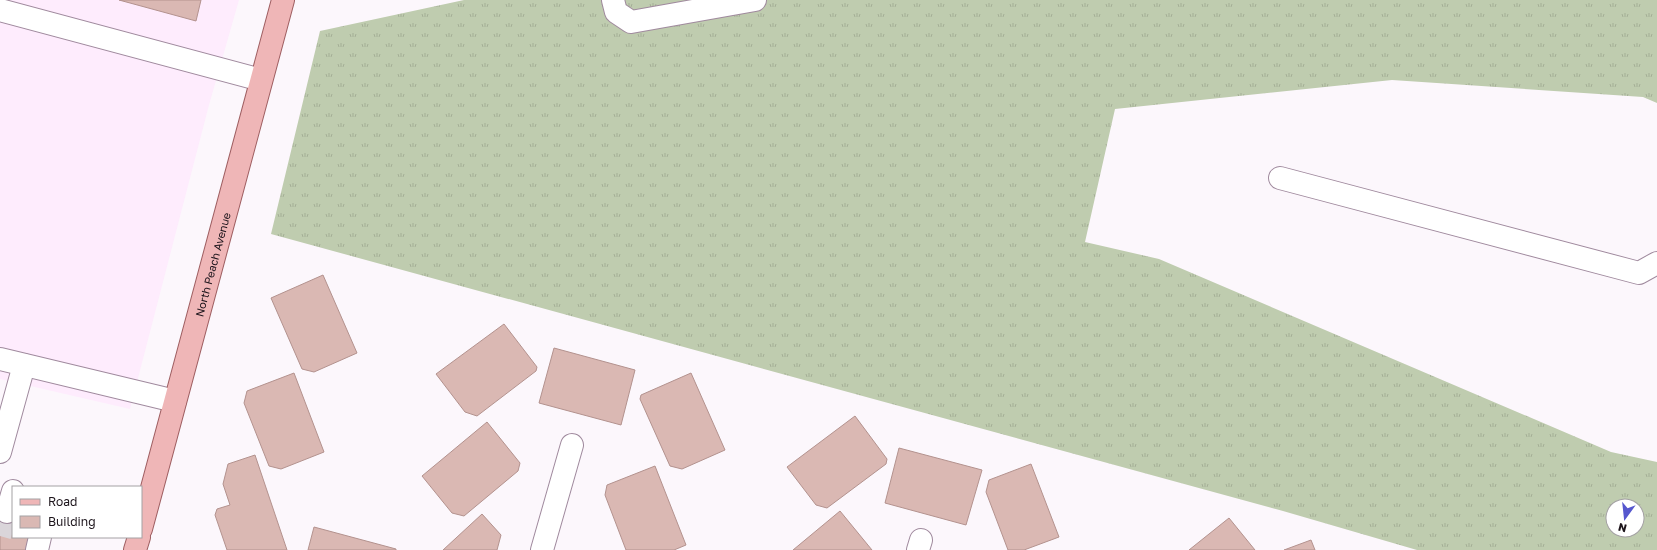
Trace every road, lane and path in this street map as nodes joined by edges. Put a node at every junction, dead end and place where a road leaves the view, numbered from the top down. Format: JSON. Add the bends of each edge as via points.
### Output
{"nodes":[{"id":1,"x":283,"y":0,"type":"edge"},
{"id":2,"x":614,"y":0,"type":"edge"},
{"id":3,"x":755,"y":0,"type":"edge"},
{"id":4,"x":0,"y":10,"type":"edge"},
{"id":5,"x":261,"y":80,"type":"junction"},
{"id":6,"x":1280,"y":178,"type":"dead end"},
{"id":7,"x":1657,"y":263,"type":"edge"},
{"id":8,"x":0,"y":359,"type":"edge"},
{"id":9,"x":24,"y":365,"type":"junction"},
{"id":10,"x":175,"y":401,"type":"junction"},
{"id":11,"x":572,"y":445,"type":"dead end"},
{"id":12,"x":0,"y":452,"type":"edge"},
{"id":13,"x":0,"y":488,"type":"edge"},
{"id":14,"x":12,"y":491,"type":"edge"},
{"id":15,"x":12,"y":494,"type":"edge"},
{"id":16,"x":7,"y":512,"type":"tunnel mouth"},
{"id":17,"x":142,"y":525,"type":"edge"},
{"id":18,"x":40,"y":538,"type":"edge"},
{"id":19,"x":139,"y":538,"type":"edge"},
{"id":20,"x":37,"y":550,"type":"edge"},
{"id":21,"x":135,"y":550,"type":"edge"},
{"id":22,"x":542,"y":550,"type":"edge"}],
"edges":[{"from":1,"to":5,"type":"main road","name":"North Peach Avenue"},
{"from":2,"to":3,"type":"street","via":[[616,12],[631,22]]},
{"from":4,"to":5,"type":"street"},
{"from":5,"to":10,"type":"main road","name":"North Peach Avenue"},
{"from":6,"to":7,"type":"street","via":[[1640,273]]},
{"from":8,"to":9,"type":"street"},
{"from":9,"to":10,"type":"street"},
{"from":9,"to":12,"type":"street"},
{"from":10,"to":17,"type":"main road","name":"North Peach Avenue"},
{"from":11,"to":22,"type":"street"},
{"from":13,"to":14,"type":"street"},
{"from":15,"to":16,"type":"street"},
{"from":18,"to":20,"type":"street"},
{"from":19,"to":21,"type":"main road"}]}
